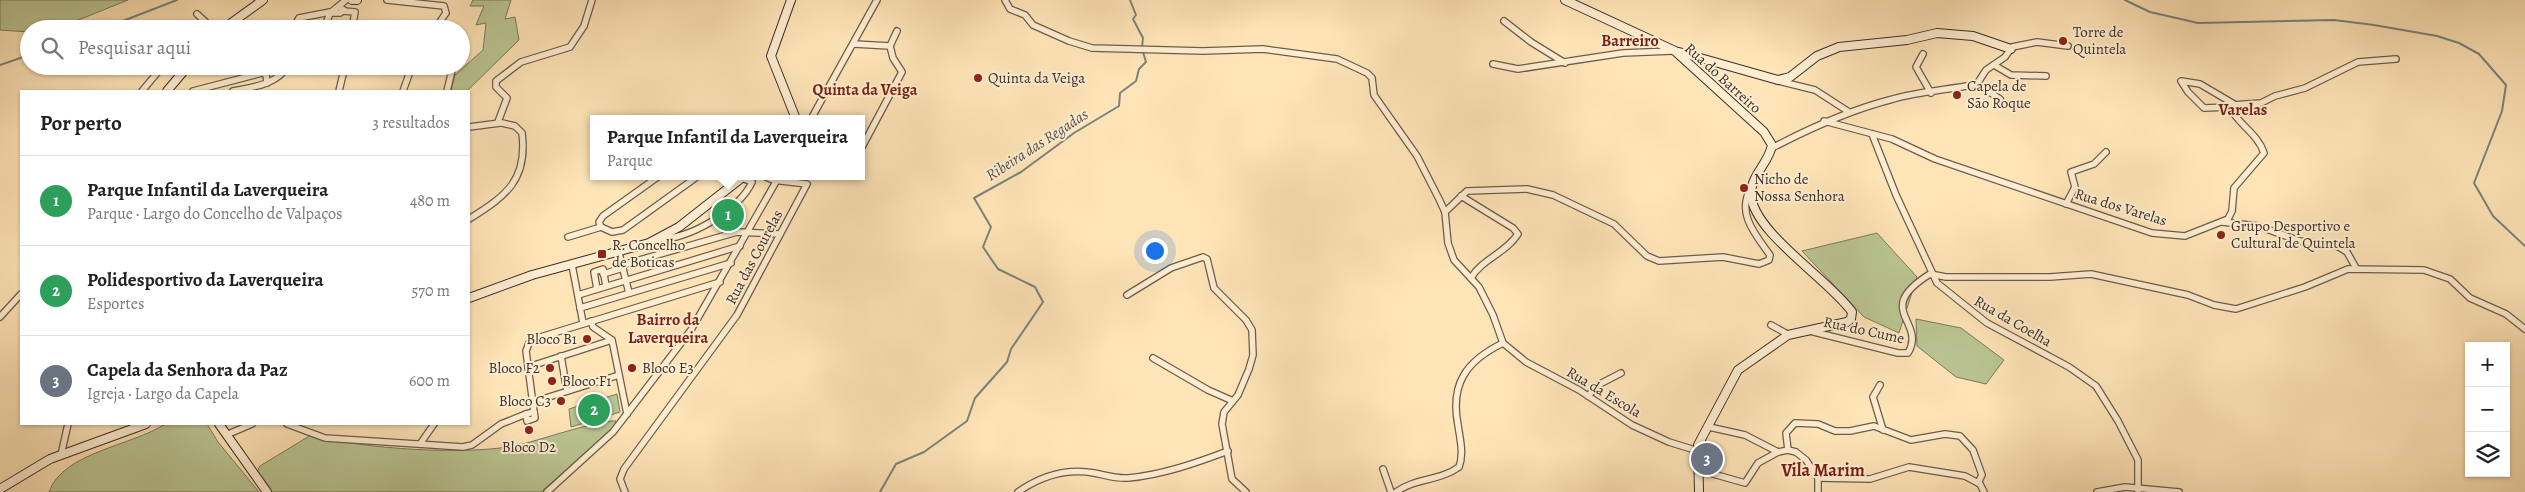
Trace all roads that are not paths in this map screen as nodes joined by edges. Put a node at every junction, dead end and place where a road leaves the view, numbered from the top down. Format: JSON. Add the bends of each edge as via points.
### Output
{"nodes":[{"id":1,"x":263,"y":0,"type":"edge"},
{"id":2,"x":346,"y":0,"type":"edge"},
{"id":3,"x":352,"y":0,"type":"edge"},
{"id":4,"x":357,"y":0,"type":"edge"},
{"id":5,"x":387,"y":0,"type":"edge"},
{"id":6,"x":592,"y":0,"type":"edge"},
{"id":7,"x":791,"y":0,"type":"edge"},
{"id":8,"x":877,"y":0,"type":"edge"},
{"id":9,"x":1005,"y":0,"type":"edge"},
{"id":10,"x":1565,"y":0,"type":"edge"},
{"id":11,"x":342,"y":9,"type":"junction"},
{"id":12,"x":331,"y":11,"type":"junction"},
{"id":13,"x":197,"y":14,"type":"dead end"},
{"id":14,"x":203,"y":20,"type":"edge"},
{"id":15,"x":235,"y":20,"type":"edge"},
{"id":16,"x":298,"y":20,"type":"edge"},
{"id":17,"x":328,"y":20,"type":"edge"},
{"id":18,"x":354,"y":20,"type":"edge"},
{"id":19,"x":441,"y":20,"type":"edge"},
{"id":20,"x":1504,"y":21,"type":"dead end"},
{"id":21,"x":897,"y":31,"type":"dead end"},
{"id":22,"x":1953,"y":33,"type":"junction"},
{"id":23,"x":854,"y":44,"type":"junction"},
{"id":24,"x":890,"y":46,"type":"junction"},
{"id":25,"x":1995,"y":46,"type":"dead end"},
{"id":26,"x":2068,"y":46,"type":"dead end"},
{"id":27,"x":2011,"y":49,"type":"junction"},
{"id":28,"x":1674,"y":50,"type":"junction"},
{"id":29,"x":1923,"y":54,"type":"dead end"},
{"id":30,"x":2396,"y":59,"type":"dead end"},
{"id":31,"x":1565,"y":63,"type":"junction"},
{"id":32,"x":1493,"y":64,"type":"dead end"},
{"id":33,"x":1994,"y":65,"type":"junction"},
{"id":34,"x":155,"y":75,"type":"edge"},
{"id":35,"x":180,"y":75,"type":"edge"},
{"id":36,"x":255,"y":75,"type":"edge"},
{"id":37,"x":266,"y":75,"type":"edge"},
{"id":38,"x":282,"y":75,"type":"edge"},
{"id":39,"x":343,"y":75,"type":"edge"},
{"id":40,"x":408,"y":75,"type":"edge"},
{"id":41,"x":451,"y":75,"type":"edge"},
{"id":42,"x":2046,"y":76,"type":"dead end"},
{"id":43,"x":1774,"y":79,"type":"junction"},
{"id":44,"x":267,"y":83,"type":"junction"},
{"id":45,"x":1977,"y":84,"type":"junction"},
{"id":46,"x":143,"y":90,"type":"edge"},
{"id":47,"x":168,"y":90,"type":"edge"},
{"id":48,"x":199,"y":90,"type":"edge"},
{"id":49,"x":237,"y":90,"type":"edge"},
{"id":50,"x":339,"y":90,"type":"edge"},
{"id":51,"x":402,"y":90,"type":"edge"},
{"id":52,"x":447,"y":90,"type":"edge"},
{"id":53,"x":1931,"y":93,"type":"junction"},
{"id":54,"x":2000,"y":99,"type":"dead end"},
{"id":55,"x":2232,"y":105,"type":"junction"},
{"id":56,"x":1849,"y":112,"type":"junction"},
{"id":57,"x":794,"y":115,"type":"edge"},
{"id":58,"x":813,"y":115,"type":"edge"},
{"id":59,"x":1824,"y":121,"type":"junction"},
{"id":60,"x":500,"y":123,"type":"junction"},
{"id":61,"x":470,"y":127,"type":"edge"},
{"id":62,"x":1872,"y":134,"type":"junction"},
{"id":63,"x":865,"y":141,"type":"edge"},
{"id":64,"x":1772,"y":148,"type":"junction"},
{"id":65,"x":2106,"y":152,"type":"dead end"},
{"id":66,"x":653,"y":180,"type":"edge"},
{"id":67,"x":692,"y":180,"type":"edge"},
{"id":68,"x":739,"y":180,"type":"edge"},
{"id":69,"x":748,"y":180,"type":"edge"},
{"id":70,"x":777,"y":180,"type":"joint"},
{"id":71,"x":1752,"y":188,"type":"junction"},
{"id":72,"x":1461,"y":196,"type":"junction"},
{"id":73,"x":2066,"y":204,"type":"junction"},
{"id":74,"x":1445,"y":212,"type":"junction"},
{"id":75,"x":470,"y":218,"type":"edge"},
{"id":76,"x":2222,"y":222,"type":"junction"},
{"id":77,"x":601,"y":227,"type":"junction"},
{"id":78,"x":748,"y":231,"type":"junction"},
{"id":79,"x":780,"y":234,"type":"junction"},
{"id":80,"x":568,"y":237,"type":"dead end"},
{"id":81,"x":657,"y":239,"type":"junction"},
{"id":82,"x":740,"y":246,"type":"junction"},
{"id":83,"x":619,"y":253,"type":"junction"},
{"id":84,"x":731,"y":263,"type":"junction"},
{"id":85,"x":572,"y":265,"type":"junction"},
{"id":86,"x":622,"y":266,"type":"junction"},
{"id":87,"x":2356,"y":268,"type":"junction"},
{"id":88,"x":603,"y":274,"type":"junction"},
{"id":89,"x":1932,"y":274,"type":"junction"},
{"id":90,"x":1471,"y":278,"type":"junction"},
{"id":91,"x":625,"y":280,"type":"junction"},
{"id":92,"x":720,"y":282,"type":"junction"},
{"id":93,"x":606,"y":286,"type":"junction"},
{"id":94,"x":597,"y":289,"type":"junction"},
{"id":95,"x":628,"y":294,"type":"junction"},
{"id":96,"x":20,"y":295,"type":"edge"},
{"id":97,"x":578,"y":295,"type":"junction"},
{"id":98,"x":1127,"y":295,"type":"dead end"},
{"id":99,"x":470,"y":298,"type":"edge"},
{"id":100,"x":580,"y":308,"type":"junction"},
{"id":101,"x":0,"y":317,"type":"edge"},
{"id":102,"x":591,"y":321,"type":"junction"},
{"id":103,"x":583,"y":323,"type":"junction"},
{"id":104,"x":1771,"y":325,"type":"dead end"},
{"id":105,"x":2525,"y":329,"type":"edge"},
{"id":106,"x":1806,"y":330,"type":"junction"},
{"id":107,"x":1790,"y":335,"type":"junction"},
{"id":108,"x":612,"y":340,"type":"junction"},
{"id":109,"x":1502,"y":343,"type":"junction"},
{"id":110,"x":562,"y":356,"type":"junction"},
{"id":111,"x":1152,"y":358,"type":"dead end"},
{"id":112,"x":528,"y":367,"type":"junction"},
{"id":113,"x":1621,"y":373,"type":"dead end"},
{"id":114,"x":619,"y":375,"type":"junction"},
{"id":115,"x":1880,"y":386,"type":"dead end"},
{"id":116,"x":567,"y":391,"type":"junction"},
{"id":117,"x":1588,"y":396,"type":"junction"},
{"id":118,"x":1233,"y":401,"type":"junction"},
{"id":119,"x":533,"y":402,"type":"junction"},
{"id":120,"x":627,"y":414,"type":"junction"},
{"id":121,"x":68,"y":425,"type":"edge"},
{"id":122,"x":143,"y":425,"type":"edge"},
{"id":123,"x":220,"y":425,"type":"edge"},
{"id":124,"x":250,"y":425,"type":"edge"},
{"id":125,"x":290,"y":425,"type":"edge"},
{"id":126,"x":433,"y":425,"type":"edge"},
{"id":127,"x":1709,"y":427,"type":"junction"},
{"id":128,"x":1883,"y":430,"type":"junction"},
{"id":129,"x":226,"y":435,"type":"junction"},
{"id":130,"x":420,"y":444,"type":"junction"},
{"id":131,"x":1788,"y":450,"type":"junction"},
{"id":132,"x":1228,"y":451,"type":"junction"},
{"id":133,"x":1698,"y":451,"type":"junction"},
{"id":134,"x":1778,"y":452,"type":"junction"},
{"id":135,"x":61,"y":454,"type":"junction"},
{"id":136,"x":1383,"y":469,"type":"dead end"},
{"id":137,"x":1699,"y":470,"type":"junction"},
{"id":138,"x":1818,"y":478,"type":"junction"},
{"id":139,"x":1978,"y":483,"type":"junction"},
{"id":140,"x":0,"y":489,"type":"edge"},
{"id":141,"x":2138,"y":490,"type":"edge"},
{"id":142,"x":267,"y":492,"type":"edge"},
{"id":143,"x":547,"y":492,"type":"edge"},
{"id":144,"x":625,"y":492,"type":"edge"},
{"id":145,"x":1018,"y":492,"type":"edge"},
{"id":146,"x":1246,"y":492,"type":"edge"},
{"id":147,"x":1391,"y":492,"type":"edge"},
{"id":148,"x":1396,"y":492,"type":"edge"},
{"id":149,"x":1699,"y":492,"type":"edge"},
{"id":150,"x":1818,"y":492,"type":"edge"},
{"id":151,"x":1984,"y":492,"type":"edge"},
{"id":152,"x":2097,"y":492,"type":"edge"},
{"id":153,"x":2179,"y":492,"type":"edge"}],
"edges":[{"from":1,"to":15,"type":"street"},
{"from":2,"to":12,"type":"street"},
{"from":3,"to":4,"type":"street"},
{"from":3,"to":11,"type":"street"},
{"from":5,"to":19,"type":"street","via":[[444,6],[446,12]]},
{"from":6,"to":60,"type":"street","via":[[584,26],[570,47],[524,61],[496,81],[496,87],[507,98],[498,119]]},
{"from":7,"to":57,"type":"street","via":[[771,56]]},
{"from":8,"to":23,"type":"street"},
{"from":9,"to":74,"type":"street","via":[[1010,9],[1025,15],[1031,23],[1075,43],[1102,49],[1263,49],[1331,58],[1354,66],[1370,76],[1374,95],[1417,156]]},
{"from":10,"to":28,"type":"street","name":"Rua do Barreiro"},
{"from":11,"to":12,"type":"street","via":[[336,15]]},
{"from":11,"to":18,"type":"street","via":[[355,12]]},
{"from":12,"to":16,"type":"street"},
{"from":12,"to":17,"type":"street"},
{"from":13,"to":14,"type":"street"},
{"from":20,"to":31,"type":"street"},
{"from":21,"to":24,"type":"street"},
{"from":22,"to":25,"type":"street"},
{"from":22,"to":27,"type":"street","via":[[1980,37]]},
{"from":22,"to":43,"type":"street","via":[[1839,47],[1817,56],[1790,77]]},
{"from":23,"to":24,"type":"street"},
{"from":23,"to":58,"type":"street"},
{"from":24,"to":63,"type":"street","via":[[902,72]]},
{"from":26,"to":27,"type":"street","via":[[2037,42]]},
{"from":27,"to":33,"type":"street"},
{"from":28,"to":31,"type":"street","via":[[1623,53]]},
{"from":28,"to":43,"type":"street"},
{"from":28,"to":64,"type":"street","name":"Rua do Barreiro","via":[[1764,132]]},
{"from":29,"to":53,"type":"street","via":[[1916,67]]},
{"from":30,"to":55,"type":"street","via":[[2362,61],[2305,88],[2261,103]]},
{"from":31,"to":32,"type":"street","via":[[1514,69]]},
{"from":33,"to":42,"type":"street","via":[[2011,74]]},
{"from":33,"to":45,"type":"street","via":[[1984,71]]},
{"from":34,"to":46,"type":"street"},
{"from":35,"to":47,"type":"street"},
{"from":36,"to":48,"type":"street"},
{"from":37,"to":44,"type":"street"},
{"from":38,"to":44,"type":"street"},
{"from":39,"to":50,"type":"street"},
{"from":40,"to":51,"type":"street"},
{"from":41,"to":52,"type":"street"},
{"from":43,"to":56,"type":"street","via":[[1815,90]]},
{"from":44,"to":49,"type":"street"},
{"from":45,"to":53,"type":"street"},
{"from":45,"to":54,"type":"street"},
{"from":53,"to":56,"type":"street","via":[[1888,100]]},
{"from":55,"to":55,"type":"street","via":[[2197,82],[2180,81],[2203,108]]},
{"from":55,"to":76,"type":"street","via":[[2236,118],[2262,146],[2264,153],[2235,186],[2231,214]]},
{"from":56,"to":59,"type":"street"},
{"from":59,"to":62,"type":"street","name":"Rua dos Varelas"},
{"from":59,"to":64,"type":"street"},
{"from":60,"to":61,"type":"street"},
{"from":60,"to":75,"type":"street","via":[[515,126],[522,133],[523,160],[519,176],[510,189]]},
{"from":62,"to":73,"type":"street","name":"Rua dos Varelas"},
{"from":62,"to":89,"type":"street","name":"Rua da Coelha"},
{"from":64,"to":71,"type":"street"},
{"from":65,"to":73,"type":"street","via":[[2096,163],[2071,172],[2075,188]]},
{"from":66,"to":77,"type":"street","via":[[603,216],[599,222]]},
{"from":67,"to":77,"type":"street","via":[[623,230],[612,232]]},
{"from":68,"to":81,"type":"street","via":[[679,227]]},
{"from":69,"to":81,"type":"street","via":[[752,183],[749,191],[706,224],[675,239]]},
{"from":70,"to":78,"type":"street"},
{"from":70,"to":79,"type":"street","name":"Rua das Courelas","via":[[808,184]]},
{"from":71,"to":72,"type":"street","via":[[1744,197],[1744,204],[1750,226],[1770,255],[1769,260],[1762,264],[1723,257],[1656,260],[1647,256],[1614,224],[1543,192],[1469,190]]},
{"from":71,"to":106,"type":"street","via":[[1753,206],[1768,228],[1843,299],[1852,312],[1847,322]]},
{"from":72,"to":74,"type":"street"},
{"from":72,"to":90,"type":"street","via":[[1514,228],[1518,234]]},
{"from":73,"to":76,"type":"street","name":"Rua dos Varelas","via":[[2163,235],[2189,235]]},
{"from":74,"to":90,"type":"street","via":[[1451,253],[1461,270]]},
{"from":76,"to":87,"type":"street","via":[[2258,226],[2300,241],[2337,246],[2347,252]]},
{"from":77,"to":80,"type":"street"},
{"from":78,"to":79,"type":"street"},
{"from":78,"to":82,"type":"street"},
{"from":78,"to":86,"type":"street"},
{"from":79,"to":144,"type":"street","name":"Rua das Courelas","via":[[737,315],[630,460],[620,479]]},
{"from":81,"to":83,"type":"street"},
{"from":82,"to":84,"type":"street"},
{"from":82,"to":91,"type":"street"},
{"from":83,"to":85,"type":"street"},
{"from":83,"to":86,"type":"street"},
{"from":84,"to":92,"type":"street"},
{"from":84,"to":95,"type":"street"},
{"from":85,"to":97,"type":"street"},
{"from":85,"to":99,"type":"street","via":[[532,275]]},
{"from":86,"to":88,"type":"street"},
{"from":86,"to":91,"type":"street"},
{"from":87,"to":89,"type":"street","via":[[2236,309],[2224,308],[2188,294],[2091,274],[2050,277],[1946,277]]},
{"from":87,"to":105,"type":"street","via":[[2438,273],[2452,280],[2470,298],[2506,314]]},
{"from":88,"to":93,"type":"street"},
{"from":88,"to":94,"type":"street","via":[[603,269],[594,272]]},
{"from":89,"to":106,"type":"street","name":"Rua do Cume","via":[[1911,288],[1901,300],[1913,340],[1908,353],[1901,354]]},
{"from":89,"to":141,"type":"street","name":"Rua da Coelha","via":[[1948,293],[1987,323],[2077,372],[2096,386],[2136,454]]},
{"from":90,"to":109,"type":"street","via":[[1493,315]]},
{"from":91,"to":93,"type":"street"},
{"from":91,"to":95,"type":"street"},
{"from":92,"to":102,"type":"street"},
{"from":92,"to":120,"type":"street","via":[[691,330]]},
{"from":93,"to":94,"type":"street"},
{"from":94,"to":97,"type":"street"},
{"from":95,"to":100,"type":"street"},
{"from":96,"to":101,"type":"street"},
{"from":97,"to":100,"type":"street"},
{"from":98,"to":118,"type":"street","via":[[1172,268],[1206,258],[1214,288],[1251,328],[1252,360],[1240,393]]},
{"from":100,"to":103,"type":"street"},
{"from":102,"to":103,"type":"street"},
{"from":102,"to":108,"type":"street","via":[[593,327]]},
{"from":103,"to":112,"type":"street","via":[[531,341],[526,351]]},
{"from":104,"to":107,"type":"street"},
{"from":106,"to":107,"type":"street"},
{"from":107,"to":127,"type":"street","via":[[1740,368]]},
{"from":108,"to":110,"type":"street"},
{"from":108,"to":114,"type":"street"},
{"from":109,"to":117,"type":"street","name":"Rua da Escola","via":[[1531,365]]},
{"from":109,"to":148,"type":"street","via":[[1478,357],[1466,370],[1459,385],[1455,401],[1462,454],[1459,467],[1442,476],[1410,482]]},
{"from":110,"to":112,"type":"street"},
{"from":110,"to":116,"type":"street"},
{"from":111,"to":118,"type":"street"},
{"from":112,"to":119,"type":"street"},
{"from":113,"to":117,"type":"street","via":[[1598,385]]},
{"from":114,"to":116,"type":"street"},
{"from":114,"to":120,"type":"street"},
{"from":115,"to":128,"type":"street","via":[[1873,397]]},
{"from":116,"to":119,"type":"street"},
{"from":117,"to":133,"type":"street","name":"Rua da Escola","via":[[1632,425]]},
{"from":118,"to":132,"type":"street","via":[[1222,418]]},
{"from":119,"to":130,"type":"street","via":[[535,418],[527,421],[526,414],[501,424],[468,446]]},
{"from":120,"to":143,"type":"street","via":[[609,436]]},
{"from":121,"to":135,"type":"street"},
{"from":122,"to":135,"type":"street"},
{"from":123,"to":129,"type":"street"},
{"from":124,"to":129,"type":"street"},
{"from":125,"to":130,"type":"street","via":[[323,438]]},
{"from":126,"to":130,"type":"street"},
{"from":127,"to":133,"type":"street"},
{"from":127,"to":134,"type":"street","via":[[1745,435]]},
{"from":128,"to":131,"type":"street","via":[[1873,426],[1838,431],[1818,424],[1795,423],[1786,433]]},
{"from":128,"to":139,"type":"street","via":[[1896,437],[1914,440],[1953,433],[1960,435],[1978,461],[1982,476]]},
{"from":129,"to":142,"type":"street"},
{"from":131,"to":134,"type":"street"},
{"from":131,"to":138,"type":"street","via":[[1804,458]]},
{"from":132,"to":145,"type":"street","via":[[1198,462],[1130,478],[1082,471],[1061,472],[1042,477]]},
{"from":132,"to":146,"type":"street","via":[[1233,481]]},
{"from":133,"to":137,"type":"street"},
{"from":134,"to":137,"type":"street","via":[[1758,462],[1745,483]]},
{"from":135,"to":140,"type":"street"},
{"from":136,"to":147,"type":"street"},
{"from":137,"to":149,"type":"street"},
{"from":138,"to":139,"type":"street","via":[[1870,479],[1909,467],[1960,475]]},
{"from":138,"to":150,"type":"street"},
{"from":139,"to":151,"type":"street"},
{"from":141,"to":152,"type":"street","via":[[2122,487]]},
{"from":141,"to":153,"type":"street"}]}
